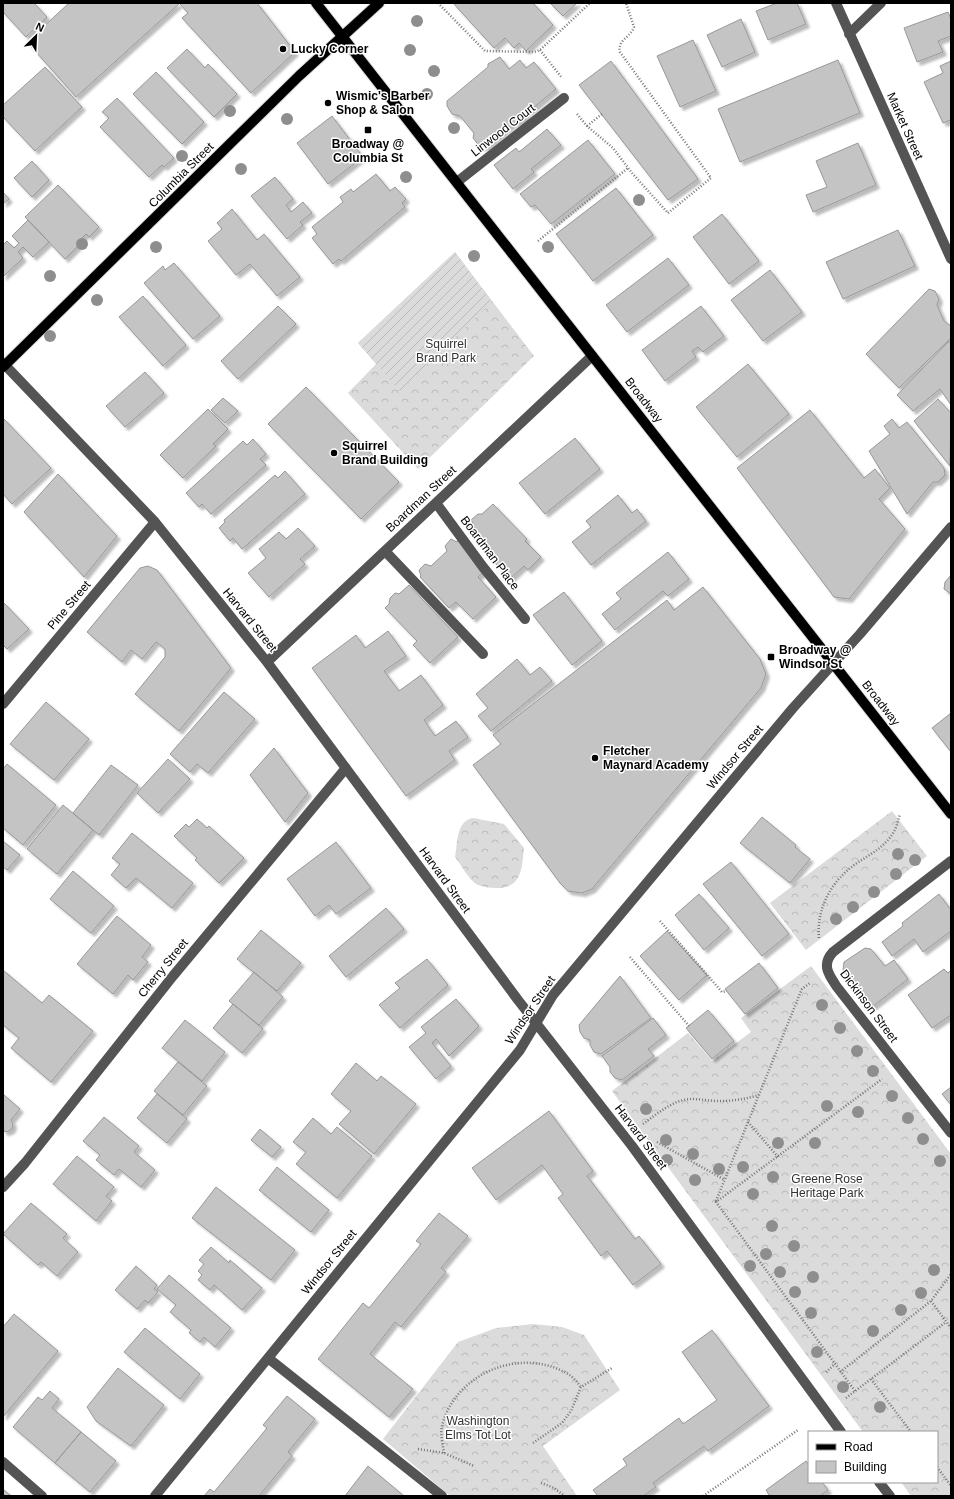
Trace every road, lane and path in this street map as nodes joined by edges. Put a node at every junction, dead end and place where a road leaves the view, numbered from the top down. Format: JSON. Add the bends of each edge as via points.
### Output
{"nodes":[{"id":1,"x":316,"y":3,"type":"edge"},
{"id":2,"x":379,"y":3,"type":"edge"},
{"id":3,"x":438,"y":3,"type":"edge"},
{"id":4,"x":590,"y":3,"type":"edge"},
{"id":5,"x":626,"y":3,"type":"edge"},
{"id":6,"x":836,"y":3,"type":"edge"},
{"id":7,"x":881,"y":3,"type":"edge"},
{"id":8,"x":849,"y":34,"type":"junction"},
{"id":9,"x":343,"y":37,"type":"junction"},
{"id":10,"x":540,"y":50,"type":"junction"},
{"id":11,"x":564,"y":98,"type":"junction"},
{"id":12,"x":602,"y":114,"type":"dead end"},
{"id":13,"x":587,"y":126,"type":"junction"},
{"id":14,"x":628,"y":168,"type":"junction"},
{"id":15,"x":457,"y":182,"type":"junction"},
{"id":16,"x":538,"y":241,"type":"dead end"},
{"id":17,"x":951,"y":259,"type":"edge"},
{"id":18,"x":592,"y":356,"type":"junction"},
{"id":19,"x":4,"y":365,"type":"edge"},
{"id":20,"x":436,"y":503,"type":"junction"},
{"id":21,"x":155,"y":522,"type":"junction"},
{"id":22,"x":951,"y":527,"type":"edge"},
{"id":23,"x":385,"y":551,"type":"junction"},
{"id":24,"x":525,"y":619,"type":"dead end"},
{"id":25,"x":483,"y":654,"type":"dead end"},
{"id":26,"x":267,"y":662,"type":"junction"},
{"id":27,"x":833,"y":664,"type":"junction"},
{"id":28,"x":3,"y":704,"type":"edge"},
{"id":29,"x":346,"y":768,"type":"junction"},
{"id":30,"x":900,"y":814,"type":"dead end"},
{"id":31,"x":951,"y":814,"type":"edge"},
{"id":32,"x":951,"y":861,"type":"edge"},
{"id":33,"x":660,"y":921,"type":"dead end"},
{"id":34,"x":630,"y":957,"type":"dead end"},
{"id":35,"x":829,"y":957,"type":"junction"},
{"id":36,"x":826,"y":970,"type":"junction"},
{"id":37,"x":727,"y":991,"type":"dead end"},
{"id":38,"x":535,"y":1022,"type":"junction"},
{"id":39,"x":689,"y":1026,"type":"dead end"},
{"id":40,"x":899,"y":1067,"type":"junction"},
{"id":41,"x":759,"y":1095,"type":"junction"},
{"id":42,"x":748,"y":1122,"type":"junction"},
{"id":43,"x":643,"y":1124,"type":"dead end"},
{"id":44,"x":765,"y":1133,"type":"dead end"},
{"id":45,"x":951,"y":1133,"type":"edge"},
{"id":46,"x":761,"y":1136,"type":"junction"},
{"id":47,"x":657,"y":1142,"type":"dead end"},
{"id":48,"x":778,"y":1157,"type":"junction"},
{"id":49,"x":725,"y":1180,"type":"junction"},
{"id":50,"x":3,"y":1187,"type":"edge"},
{"id":51,"x":716,"y":1202,"type":"junction"},
{"id":52,"x":951,"y":1274,"type":"edge"},
{"id":53,"x":931,"y":1301,"type":"junction"},
{"id":54,"x":946,"y":1322,"type":"junction"},
{"id":55,"x":951,"y":1328,"type":"edge"},
{"id":56,"x":268,"y":1358,"type":"junction"},
{"id":57,"x":835,"y":1364,"type":"junction"},
{"id":58,"x":612,"y":1368,"type":"dead end"},
{"id":59,"x":826,"y":1372,"type":"dead end"},
{"id":60,"x":840,"y":1372,"type":"junction"},
{"id":61,"x":871,"y":1379,"type":"junction"},
{"id":62,"x":581,"y":1386,"type":"junction"},
{"id":63,"x":855,"y":1391,"type":"junction"},
{"id":64,"x":846,"y":1398,"type":"dead end"},
{"id":65,"x":798,"y":1430,"type":"dead end"},
{"id":66,"x":840,"y":1431,"type":"edge"},
{"id":67,"x":910,"y":1431,"type":"edge"},
{"id":68,"x":533,"y":1443,"type":"dead end"},
{"id":69,"x":379,"y":1447,"type":"junction"},
{"id":70,"x":444,"y":1453,"type":"junction"},
{"id":71,"x":3,"y":1462,"type":"edge"},
{"id":72,"x":474,"y":1466,"type":"dead end"},
{"id":73,"x":938,"y":1468,"type":"edge"},
{"id":74,"x":541,"y":1483,"type":"dead end"},
{"id":75,"x":880,"y":1483,"type":"edge"},
{"id":76,"x":951,"y":1486,"type":"edge"},
{"id":77,"x":42,"y":1496,"type":"edge"},
{"id":78,"x":155,"y":1496,"type":"edge"},
{"id":79,"x":442,"y":1496,"type":"edge"},
{"id":80,"x":564,"y":1496,"type":"edge"},
{"id":81,"x":703,"y":1496,"type":"edge"},
{"id":82,"x":890,"y":1496,"type":"edge"}],
"edges":[{"from":1,"to":9,"type":"main road","name":"Broadway"},
{"from":2,"to":9,"type":"main road","name":"Columbia Street"},
{"from":3,"to":10,"type":"path","via":[[485,51]]},
{"from":4,"to":10,"type":"path"},
{"from":5,"to":14,"type":"path","via":[[634,27],[631,34],[622,41],[620,52],[712,178],[668,213]]},
{"from":6,"to":8,"type":"street","name":"Market Street"},
{"from":7,"to":8,"type":"street"},
{"from":8,"to":17,"type":"street","name":"Market Street"},
{"from":9,"to":15,"type":"main road","name":"Broadway"},
{"from":9,"to":19,"type":"main road","name":"Columbia Street","via":[[299,76]]},
{"from":10,"to":11,"type":"path","via":[[566,84]]},
{"from":11,"to":13,"type":"path"},
{"from":11,"to":15,"type":"street","name":"Linwood Court"},
{"from":12,"to":13,"type":"path"},
{"from":13,"to":14,"type":"path","via":[[613,148]]},
{"from":14,"to":16,"type":"path"},
{"from":15,"to":18,"type":"main road","name":"Broadway"},
{"from":18,"to":20,"type":"street","name":"Boardman Street"},
{"from":18,"to":27,"type":"main road","name":"Broadway"},
{"from":19,"to":21,"type":"street","name":"Harvard Street"},
{"from":20,"to":23,"type":"street","name":"Boardman Street"},
{"from":20,"to":24,"type":"street","name":"Boardman Place"},
{"from":21,"to":26,"type":"street","name":"Harvard Street"},
{"from":21,"to":28,"type":"street","name":"Pine Street"},
{"from":22,"to":27,"type":"street","name":"Windsor Street"},
{"from":23,"to":25,"type":"street"},
{"from":23,"to":26,"type":"street","name":"Boardman Street"},
{"from":26,"to":29,"type":"street","name":"Harvard Street"},
{"from":27,"to":31,"type":"main road","name":"Broadway"},
{"from":27,"to":38,"type":"street","name":"Windsor Street","via":[[792,708],[675,848],[553,995]]},
{"from":29,"to":38,"type":"street","name":"Harvard Street"},
{"from":29,"to":50,"type":"street","name":"Cherry Street","via":[[173,976]]},
{"from":30,"to":35,"type":"path","via":[[890,838],[845,872],[831,888],[825,900],[819,917],[818,937]]},
{"from":32,"to":35,"type":"street"},
{"from":33,"to":37,"type":"path","via":[[722,992]]},
{"from":34,"to":39,"type":"path"},
{"from":35,"to":36,"type":"street","name":"Dickinson Street"},
{"from":36,"to":40,"type":"street","name":"Dickinson Street"},
{"from":36,"to":41,"type":"path","via":[[801,992]]},
{"from":38,"to":56,"type":"street","name":"Windsor Street","via":[[520,1050]]},
{"from":38,"to":66,"type":"street","name":"Harvard Street","via":[[632,1146]]},
{"from":40,"to":45,"type":"street","name":"Dickinson Street"},
{"from":40,"to":48,"type":"path"},
{"from":41,"to":42,"type":"path"},
{"from":41,"to":43,"type":"path","via":[[732,1101],[696,1098],[683,1100]]},
{"from":42,"to":46,"type":"path"},
{"from":42,"to":49,"type":"path"},
{"from":44,"to":46,"type":"path"},
{"from":46,"to":48,"type":"path"},
{"from":47,"to":49,"type":"path"},
{"from":48,"to":51,"type":"path"},
{"from":49,"to":51,"type":"path"},
{"from":51,"to":57,"type":"path"},
{"from":52,"to":53,"type":"path"},
{"from":53,"to":54,"type":"path"},
{"from":53,"to":60,"type":"path"},
{"from":54,"to":55,"type":"path"},
{"from":54,"to":61,"type":"path"},
{"from":56,"to":69,"type":"street"},
{"from":56,"to":78,"type":"street","name":"Windsor Street"},
{"from":57,"to":59,"type":"path"},
{"from":57,"to":60,"type":"path"},
{"from":58,"to":62,"type":"path"},
{"from":60,"to":63,"type":"path"},
{"from":61,"to":63,"type":"path"},
{"from":61,"to":67,"type":"path"},
{"from":62,"to":68,"type":"path","via":[[562,1423]]},
{"from":62,"to":70,"type":"path","via":[[569,1374],[545,1364],[504,1365],[480,1374],[469,1382],[445,1417],[442,1427]]},
{"from":63,"to":64,"type":"path"},
{"from":65,"to":81,"type":"path"},
{"from":69,"to":70,"type":"path"},
{"from":69,"to":79,"type":"street"},
{"from":70,"to":72,"type":"path"},
{"from":71,"to":77,"type":"street"},
{"from":73,"to":76,"type":"path"},
{"from":74,"to":80,"type":"path"},
{"from":75,"to":82,"type":"street"}]}
